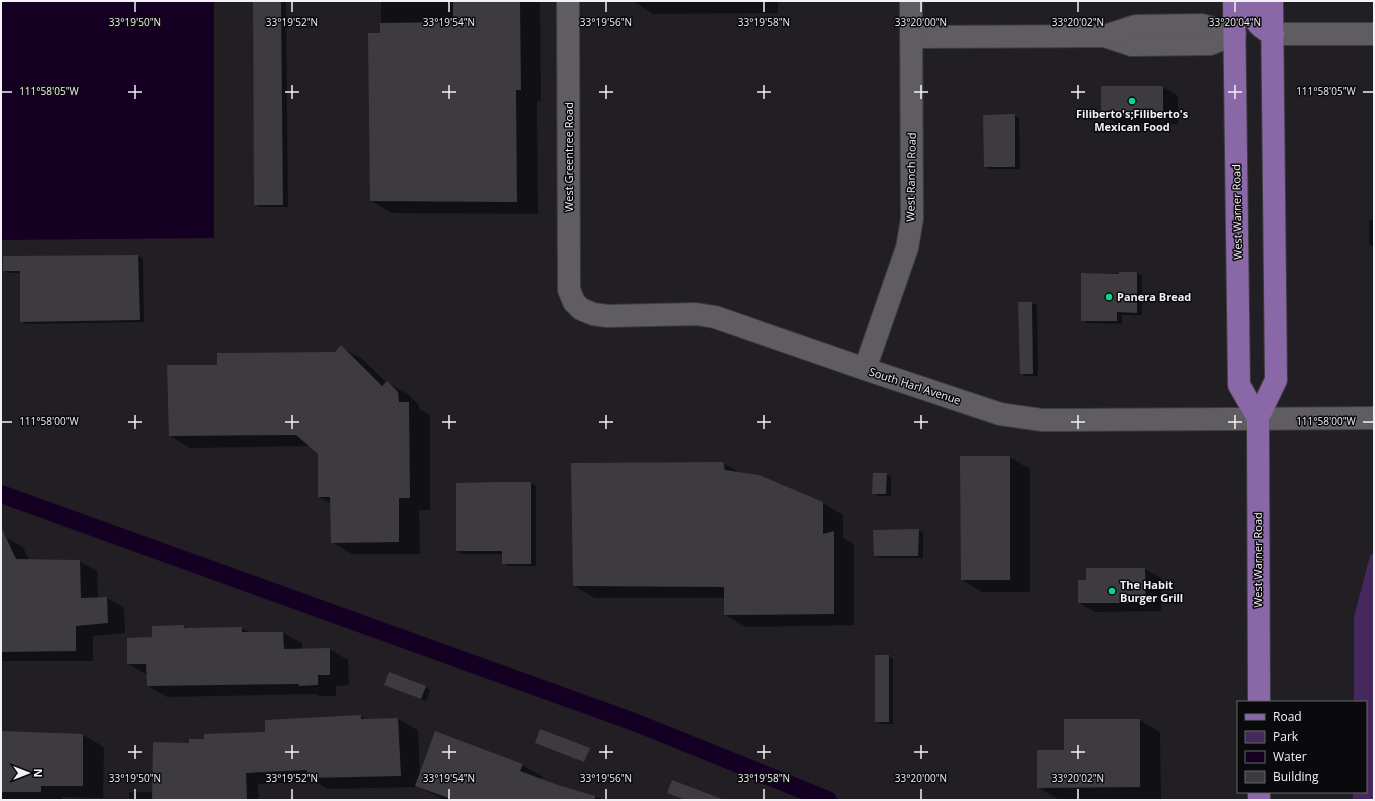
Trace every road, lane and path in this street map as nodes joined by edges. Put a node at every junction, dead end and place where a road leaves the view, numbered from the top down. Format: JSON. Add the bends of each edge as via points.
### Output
{"nodes":[{"id":1,"x":568,"y":1,"type":"edge"},
{"id":2,"x":911,"y":1,"type":"edge"},
{"id":3,"x":1234,"y":1,"type":"edge"},
{"id":4,"x":1252,"y":1,"type":"edge"},
{"id":5,"x":1272,"y":1,"type":"edge"},
{"id":6,"x":1235,"y":34,"type":"junction"},
{"id":7,"x":1274,"y":34,"type":"junction"},
{"id":8,"x":1374,"y":34,"type":"edge"},
{"id":9,"x":911,"y":37,"type":"junction"},
{"id":10,"x":580,"y":309,"type":"joint"},
{"id":11,"x":865,"y":370,"type":"junction"},
{"id":12,"x":1258,"y":418,"type":"junction"},
{"id":13,"x":1374,"y":418,"type":"edge"},
{"id":14,"x":1259,"y":701,"type":"edge"}],
"edges":[{"from":1,"to":10,"type":"street","name":"West Greentree Road","via":[[569,290]]},
{"from":2,"to":9,"type":"street","name":"West Ranch Road"},
{"from":3,"to":6,"type":"main road","name":"West Warner Road"},
{"from":4,"to":7,"type":"main road","via":[[1258,25]]},
{"from":5,"to":7,"type":"main road","name":"West Warner Road"},
{"from":6,"to":9,"type":"street","via":[[1210,44],[1164,45],[1132,45],[1105,36]]},
{"from":6,"to":12,"type":"main road","name":"West Warner Road","via":[[1240,385]]},
{"from":7,"to":8,"type":"street"},
{"from":7,"to":12,"type":"main road","name":"West Warner Road","via":[[1276,380]]},
{"from":9,"to":11,"type":"street","name":"West Ranch Road","via":[[912,219],[907,248]]},
{"from":10,"to":11,"type":"street","name":"South Harl Avenue","via":[[607,316],[696,314],[715,317]]},
{"from":11,"to":12,"type":"street","name":"South Harl Avenue","via":[[1000,414],[1019,417],[1065,420]]},
{"from":12,"to":13,"type":"street","name":"South Harl Avenue"},
{"from":12,"to":14,"type":"main road","name":"West Warner Road"}]}
